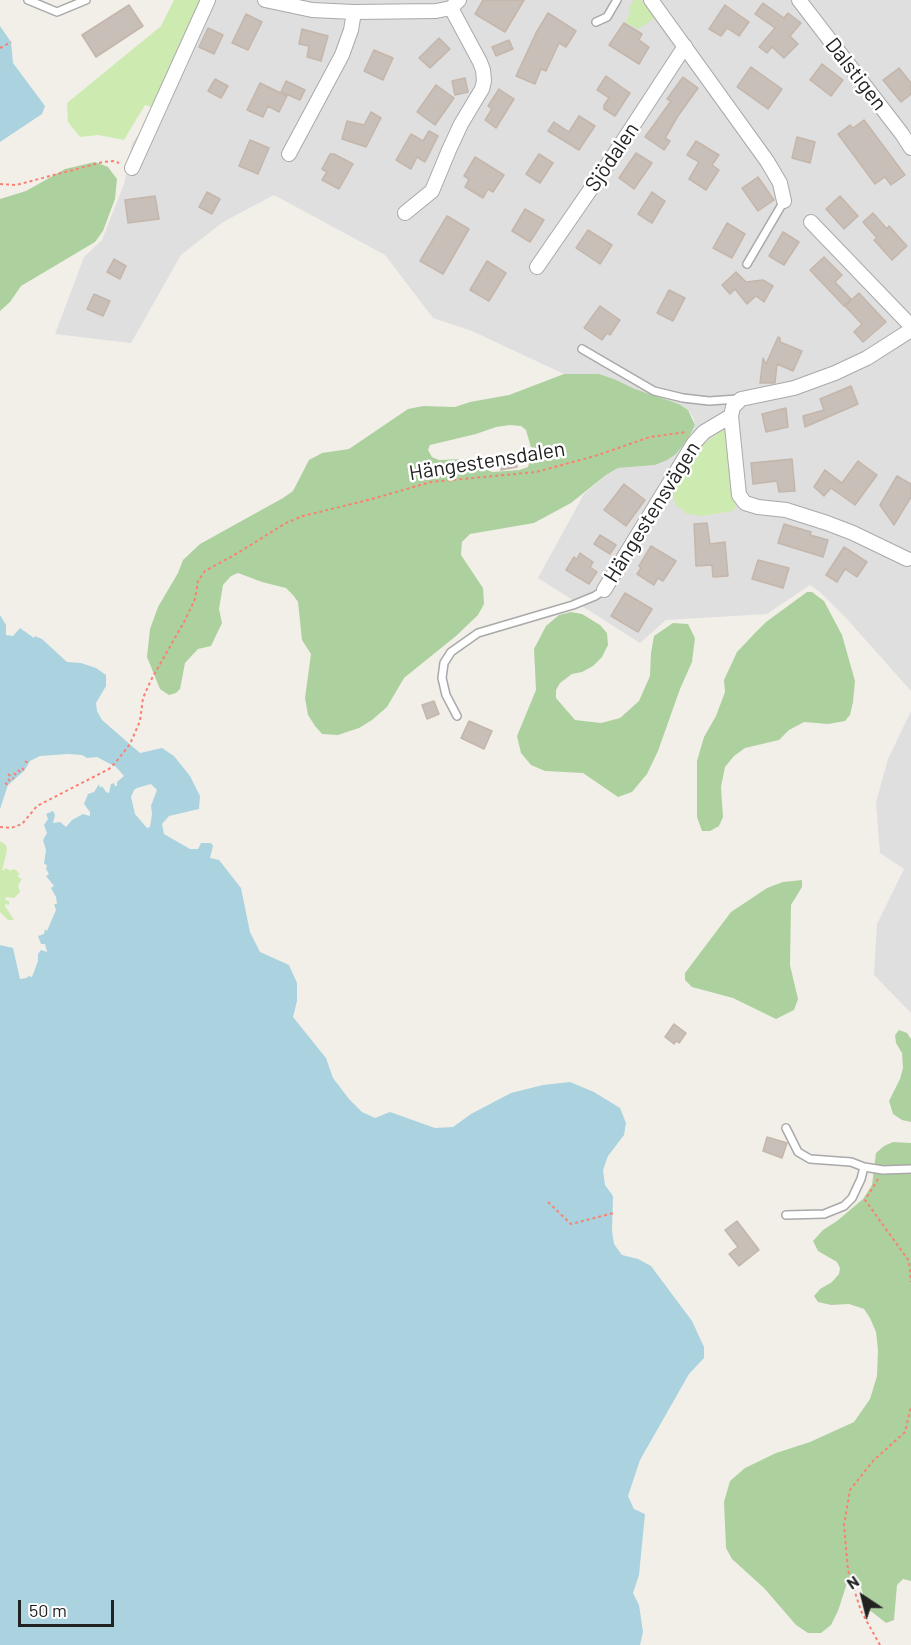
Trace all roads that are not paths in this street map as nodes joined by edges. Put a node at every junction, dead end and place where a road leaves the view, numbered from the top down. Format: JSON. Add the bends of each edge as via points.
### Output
{"nodes":[{"id":1,"x":28,"y":0,"type":"edge"},
{"id":2,"x":86,"y":0,"type":"edge"},
{"id":3,"x":208,"y":0,"type":"edge"},
{"id":4,"x":265,"y":0,"type":"edge"},
{"id":5,"x":617,"y":0,"type":"edge"},
{"id":6,"x":651,"y":0,"type":"edge"},
{"id":7,"x":799,"y":0,"type":"edge"},
{"id":8,"x":455,"y":4,"type":"edge"},
{"id":9,"x":324,"y":5,"type":"edge"},
{"id":10,"x":354,"y":12,"type":"junction"},
{"id":11,"x":596,"y":22,"type":"dead end"},
{"id":12,"x":685,"y":46,"type":"junction"},
{"id":13,"x":911,"y":148,"type":"edge"},
{"id":14,"x":289,"y":154,"type":"dead end"},
{"id":15,"x":132,"y":168,"type":"road end"},
{"id":16,"x":784,"y":201,"type":"joint"},
{"id":17,"x":405,"y":213,"type":"dead end"},
{"id":18,"x":811,"y":222,"type":"dead end"},
{"id":19,"x":747,"y":264,"type":"dead end"},
{"id":20,"x":537,"y":267,"type":"dead end"},
{"id":21,"x":911,"y":328,"type":"edge"},
{"id":22,"x":582,"y":349,"type":"dead end"},
{"id":23,"x":741,"y":399,"type":"junction"},
{"id":24,"x":731,"y":416,"type":"junction"},
{"id":25,"x":907,"y":559,"type":"dead end"},
{"id":26,"x":604,"y":590,"type":"joint"},
{"id":27,"x":457,"y":716,"type":"dead end"},
{"id":28,"x":786,"y":1128,"type":"dead end"},
{"id":29,"x":864,"y":1167,"type":"junction"},
{"id":30,"x":911,"y":1168,"type":"edge"},
{"id":31,"x":786,"y":1215,"type":"dead end"}],
"edges":[{"from":1,"to":2,"type":"lane","via":[[57,12]]},
{"from":3,"to":15,"type":"street"},
{"from":4,"to":9,"type":"street","via":[[289,6]]},
{"from":5,"to":11,"type":"lane","via":[[607,17]]},
{"from":6,"to":12,"type":"street"},
{"from":7,"to":13,"type":"street","name":"Dalstigen"},
{"from":8,"to":10,"type":"street","via":[[436,11]]},
{"from":8,"to":17,"type":"street","via":[[484,81],[432,191]]},
{"from":9,"to":10,"type":"street"},
{"from":10,"to":14,"type":"street","via":[[342,55]]},
{"from":12,"to":16,"type":"street","via":[[772,168]]},
{"from":12,"to":20,"type":"street","name":"Sjödalen"},
{"from":16,"to":19,"type":"lane"},
{"from":18,"to":21,"type":"street"},
{"from":21,"to":23,"type":"street","via":[[867,358],[835,373],[797,387]]},
{"from":22,"to":23,"type":"lane","via":[[654,391],[710,401]]},
{"from":23,"to":24,"type":"street","name":"Hängestensvägen"},
{"from":24,"to":25,"type":"street","name":"Hängestensvägen","via":[[739,495],[745,503],[827,523]]},
{"from":24,"to":26,"type":"street","name":"Hängestensvägen","via":[[694,442]]},
{"from":26,"to":27,"type":"lane","via":[[573,605],[478,633],[452,652],[444,663],[442,678]]},
{"from":28,"to":29,"type":"lane","via":[[794,1146],[804,1156]]},
{"from":29,"to":30,"type":"lane"},
{"from":29,"to":31,"type":"lane","via":[[852,1198],[844,1206],[824,1214]]}]}
